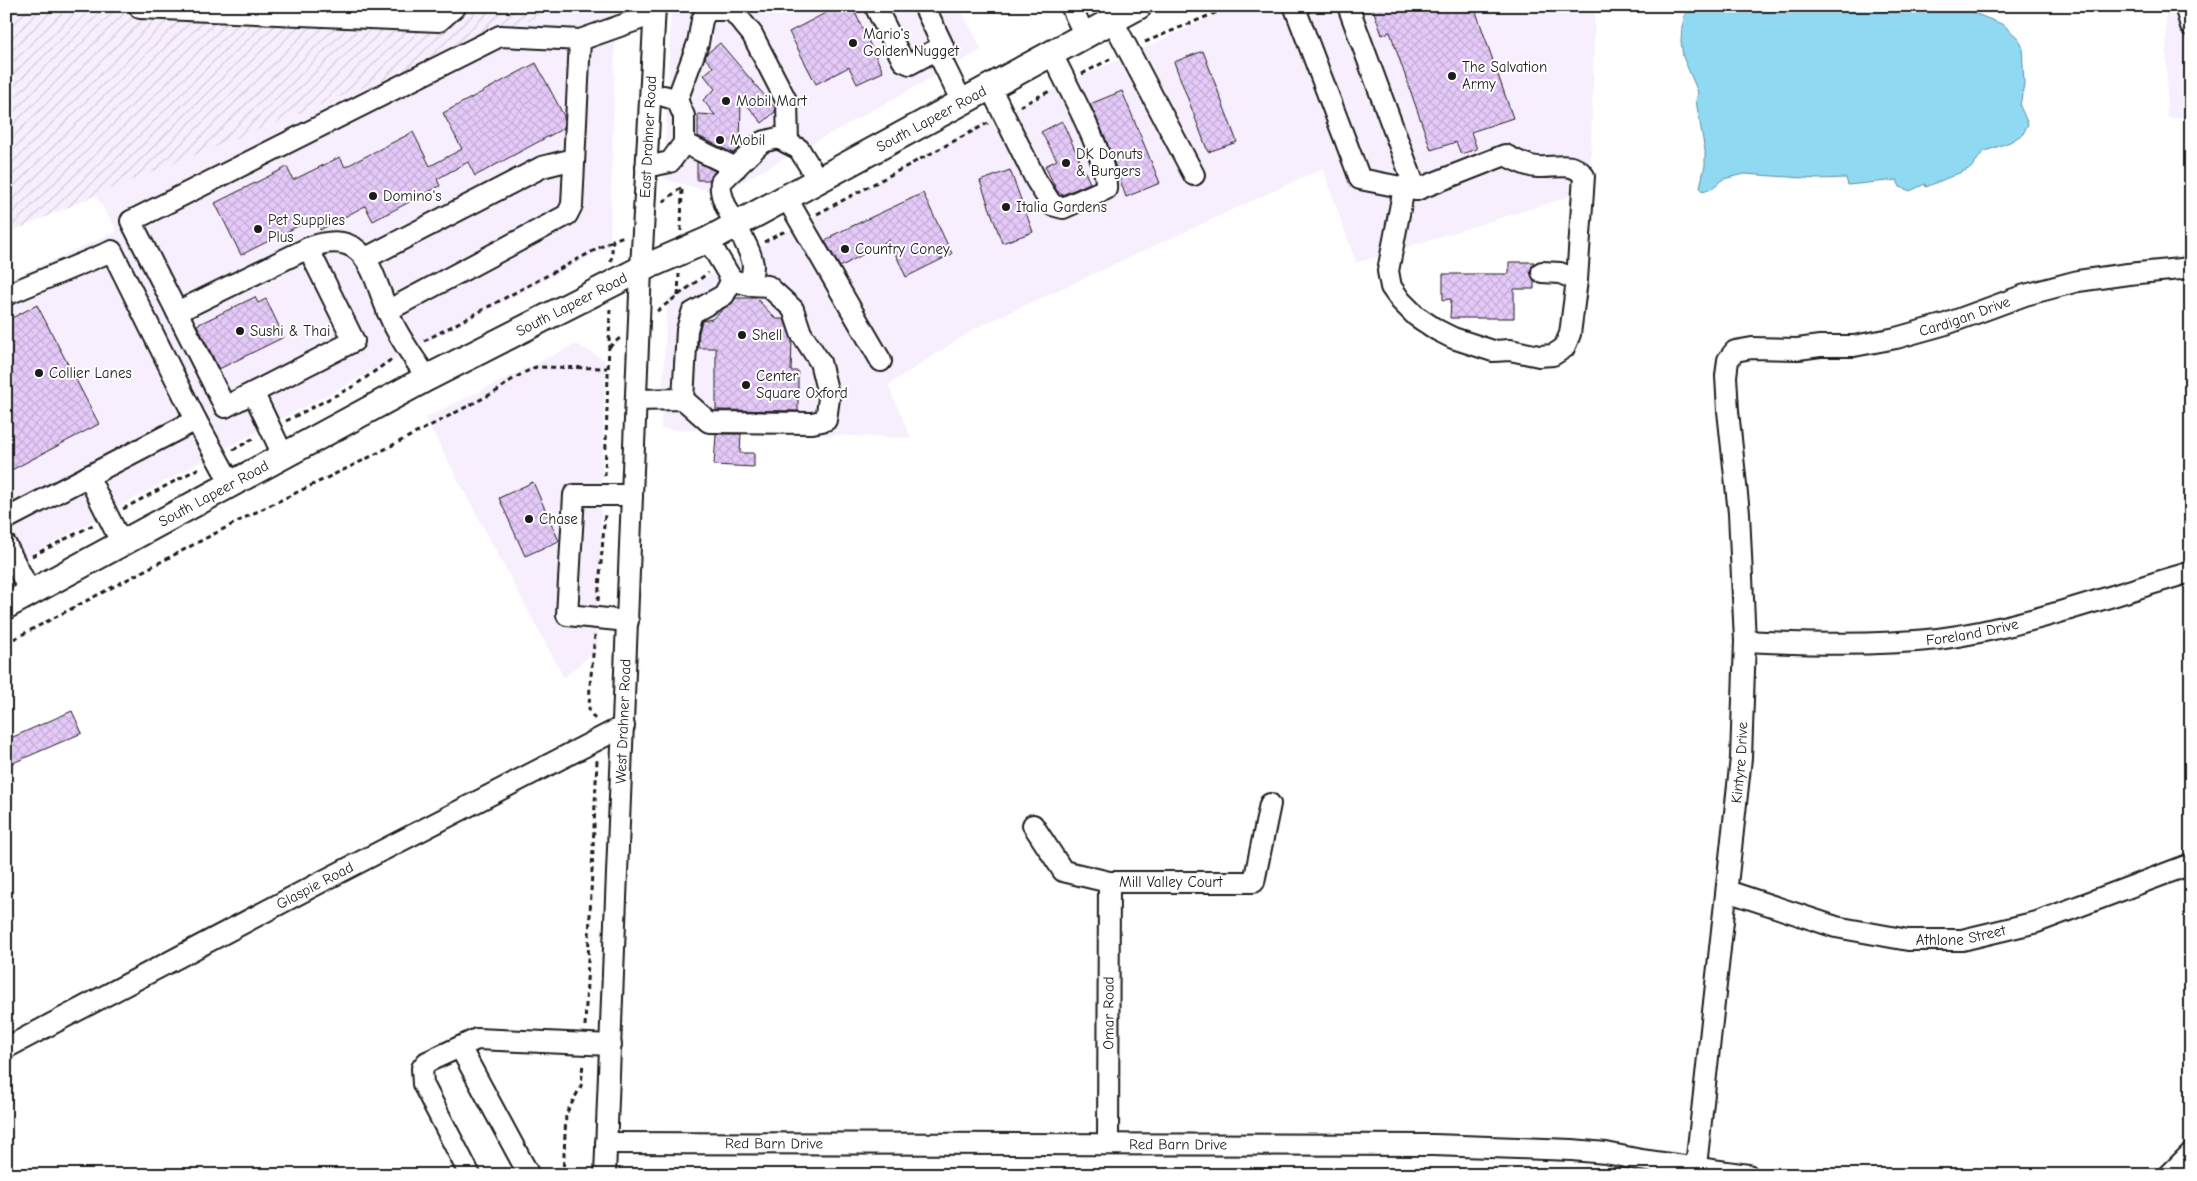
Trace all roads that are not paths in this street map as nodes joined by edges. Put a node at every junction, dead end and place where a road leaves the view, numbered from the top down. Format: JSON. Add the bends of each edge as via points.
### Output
{"nodes":[{"id":1,"x":140,"y":6,"type":"edge"},
{"id":2,"x":456,"y":6,"type":"edge"},
{"id":3,"x":875,"y":6,"type":"edge"},
{"id":4,"x":924,"y":6,"type":"edge"},
{"id":5,"x":1071,"y":6,"type":"edge"},
{"id":6,"x":1139,"y":6,"type":"edge"},
{"id":7,"x":1300,"y":6,"type":"edge"},
{"id":8,"x":1348,"y":6,"type":"edge"},
{"id":9,"x":2184,"y":6,"type":"edge"},
{"id":10,"x":655,"y":10,"type":"edge"},
{"id":11,"x":1113,"y":21,"type":"junction"},
{"id":12,"x":2191,"y":26,"type":"edge"},
{"id":13,"x":1085,"y":36,"type":"junction"},
{"id":14,"x":580,"y":40,"type":"junction"},
{"id":15,"x":936,"y":51,"type":"junction"},
{"id":16,"x":1052,"y":54,"type":"junction"},
{"id":17,"x":990,"y":87,"type":"junction"},
{"id":18,"x":650,"y":91,"type":"junction"},
{"id":19,"x":677,"y":100,"type":"junction"},
{"id":20,"x":962,"y":102,"type":"junction"},
{"id":21,"x":684,"y":143,"type":"junction"},
{"id":22,"x":788,"y":144,"type":"junction"},
{"id":23,"x":574,"y":159,"type":"junction"},
{"id":24,"x":646,"y":167,"type":"junction"},
{"id":25,"x":736,"y":168,"type":"junction"},
{"id":26,"x":1194,"y":174,"type":"dead end"},
{"id":27,"x":818,"y":180,"type":"junction"},
{"id":28,"x":1410,"y":189,"type":"junction"},
{"id":29,"x":786,"y":198,"type":"junction"},
{"id":30,"x":736,"y":224,"type":"junction"},
{"id":31,"x":708,"y":240,"type":"junction"},
{"id":32,"x":308,"y":248,"type":"junction"},
{"id":33,"x":366,"y":258,"type":"junction"},
{"id":34,"x":2191,"y":268,"type":"edge"},
{"id":35,"x":641,"y":269,"type":"junction"},
{"id":36,"x":1542,"y":272,"type":"dead end"},
{"id":37,"x":735,"y":276,"type":"junction"},
{"id":38,"x":1577,"y":280,"type":"junction"},
{"id":39,"x":6,"y":295,"type":"edge"},
{"id":40,"x":388,"y":311,"type":"junction"},
{"id":41,"x":177,"y":312,"type":"junction"},
{"id":42,"x":1736,"y":351,"type":"joint"},
{"id":43,"x":881,"y":361,"type":"dead end"},
{"id":44,"x":427,"y":378,"type":"junction"},
{"id":45,"x":254,"y":394,"type":"junction"},
{"id":46,"x":683,"y":399,"type":"junction"},
{"id":47,"x":636,"y":400,"type":"junction"},
{"id":48,"x":196,"y":420,"type":"junction"},
{"id":49,"x":283,"y":455,"type":"junction"},
{"id":50,"x":88,"y":476,"type":"junction"},
{"id":51,"x":232,"y":484,"type":"junction"},
{"id":52,"x":632,"y":495,"type":"junction"},
{"id":53,"x":6,"y":519,"type":"edge"},
{"id":54,"x":122,"y":544,"type":"junction"},
{"id":55,"x":6,"y":545,"type":"edge"},
{"id":56,"x":2191,"y":572,"type":"edge"},
{"id":57,"x":31,"y":594,"type":"junction"},
{"id":58,"x":6,"y":606,"type":"edge"},
{"id":59,"x":628,"y":621,"type":"junction"},
{"id":60,"x":1745,"y":641,"type":"junction"},
{"id":61,"x":624,"y":726,"type":"junction"},
{"id":62,"x":1270,"y":804,"type":"dead end"},
{"id":63,"x":1033,"y":825,"type":"dead end"},
{"id":64,"x":2191,"y":864,"type":"edge"},
{"id":65,"x":1109,"y":882,"type":"junction"},
{"id":66,"x":1727,"y":890,"type":"junction"},
{"id":67,"x":610,"y":1045,"type":"junction"},
{"id":68,"x":460,"y":1047,"type":"junction"},
{"id":69,"x":6,"y":1048,"type":"edge"},
{"id":70,"x":606,"y":1143,"type":"junction"},
{"id":71,"x":1108,"y":1144,"type":"junction"},
{"id":72,"x":2191,"y":1153,"type":"edge"},
{"id":73,"x":1696,"y":1171,"type":"edge"},
{"id":74,"x":470,"y":1175,"type":"edge"},
{"id":75,"x":528,"y":1175,"type":"edge"},
{"id":76,"x":605,"y":1175,"type":"edge"},
{"id":77,"x":1748,"y":1175,"type":"edge"},
{"id":78,"x":2169,"y":1175,"type":"edge"}],
"edges":[{"from":1,"to":2,"type":"street","via":[[439,21]]},
{"from":3,"to":15,"type":"street","via":[[905,63],[910,64]]},
{"from":4,"to":15,"type":"street","via":[[943,42]]},
{"from":5,"to":13,"type":"street"},
{"from":6,"to":11,"type":"main road","name":"South Lapeer Road"},
{"from":7,"to":28,"type":"street","via":[[1295,8],[1360,179]]},
{"from":8,"to":28,"type":"street"},
{"from":9,"to":12,"type":"street"},
{"from":10,"to":14,"type":"street"},
{"from":10,"to":18,"type":"street","name":"East Drahner Road"},
{"from":11,"to":13,"type":"main road","name":"South Lapeer Road"},
{"from":11,"to":26,"type":"street"},
{"from":13,"to":16,"type":"main road","name":"South Lapeer Road"},
{"from":14,"to":23,"type":"street"},
{"from":14,"to":41,"type":"street","via":[[500,36],[131,221]]},
{"from":15,"to":20,"type":"street"},
{"from":16,"to":17,"type":"main road","name":"South Lapeer Road"},
{"from":16,"to":17,"type":"street","via":[[1103,162],[1106,189],[1063,208],[1052,205],[1036,180]]},
{"from":17,"to":20,"type":"main road","name":"South Lapeer Road"},
{"from":18,"to":19,"type":"street"},
{"from":18,"to":24,"type":"street","name":"East Drahner Road"},
{"from":19,"to":21,"type":"street","via":[[684,116]]},
{"from":19,"to":22,"type":"street","via":[[707,10],[732,10],[752,34],[786,102]]},
{"from":20,"to":27,"type":"main road","name":"South Lapeer Road"},
{"from":21,"to":24,"type":"street","via":[[670,162]]},
{"from":21,"to":25,"type":"street"},
{"from":22,"to":25,"type":"street","via":[[778,138],[762,142]]},
{"from":22,"to":27,"type":"street","via":[[799,149]]},
{"from":23,"to":33,"type":"street","via":[[542,167]]},
{"from":23,"to":40,"type":"street","via":[[572,205],[566,215]]},
{"from":24,"to":35,"type":"street","name":"East Drahner Road"},
{"from":25,"to":30,"type":"street","via":[[721,182],[720,191]]},
{"from":27,"to":29,"type":"main road","name":"South Lapeer Road"},
{"from":28,"to":38,"type":"street","via":[[1505,155],[1532,167],[1570,166],[1579,169],[1584,176]]},
{"from":28,"to":38,"type":"street","via":[[1388,270],[1391,287],[1416,316],[1437,330],[1493,351],[1553,355],[1564,348],[1570,334]]},
{"from":29,"to":30,"type":"main road","name":"South Lapeer Road"},
{"from":29,"to":43,"type":"street"},
{"from":30,"to":31,"type":"main road","name":"South Lapeer Road"},
{"from":30,"to":37,"type":"street","via":[[753,265]]},
{"from":31,"to":35,"type":"main road","name":"South Lapeer Road"},
{"from":31,"to":37,"type":"street"},
{"from":32,"to":33,"type":"street","via":[[338,242],[356,248]]},
{"from":32,"to":41,"type":"street"},
{"from":32,"to":45,"type":"street","via":[[354,341]]},
{"from":33,"to":40,"type":"street"},
{"from":34,"to":42,"type":"street","name":"Cardigan Drive","via":[[2078,281],[2025,295],[1946,324],[1854,346]]},
{"from":35,"to":44,"type":"main road","name":"South Lapeer Road"},
{"from":35,"to":47,"type":"street","name":"West Drahner Road"},
{"from":36,"to":38,"type":"street","via":[[1560,273]]},
{"from":37,"to":46,"type":"street","via":[[724,294],[692,313]]},
{"from":37,"to":46,"type":"street","via":[[768,286],[793,310],[801,333],[820,362],[829,398],[826,420],[812,423],[709,422]]},
{"from":39,"to":48,"type":"street","via":[[112,251]]},
{"from":40,"to":44,"type":"street"},
{"from":41,"to":45,"type":"street","via":[[225,407]]},
{"from":42,"to":60,"type":"street","name":"Kintyre Drive","via":[[1728,360],[1727,385],[1739,513]]},
{"from":44,"to":49,"type":"main road","name":"South Lapeer Road"},
{"from":45,"to":49,"type":"street"},
{"from":46,"to":47,"type":"street"},
{"from":47,"to":52,"type":"street","name":"West Drahner Road"},
{"from":48,"to":50,"type":"street"},
{"from":48,"to":51,"type":"street"},
{"from":49,"to":51,"type":"main road","name":"South Lapeer Road"},
{"from":50,"to":53,"type":"street"},
{"from":50,"to":54,"type":"street"},
{"from":51,"to":54,"type":"main road","name":"South Lapeer Road"},
{"from":52,"to":59,"type":"street","name":"West Drahner Road"},
{"from":52,"to":59,"type":"street","via":[[574,495],[567,614]]},
{"from":54,"to":57,"type":"main road","name":"South Lapeer Road"},
{"from":55,"to":57,"type":"street"},
{"from":56,"to":60,"type":"street","name":"Foreland Drive","via":[[2007,626],[1938,639],[1846,645]]},
{"from":57,"to":58,"type":"main road","name":"South Lapeer Road"},
{"from":59,"to":61,"type":"street","name":"West Drahner Road"},
{"from":60,"to":66,"type":"street","name":"Kintyre Drive","via":[[1740,758]]},
{"from":61,"to":67,"type":"street","name":"West Drahner Road"},
{"from":61,"to":69,"type":"street","name":"Glaspie Road"},
{"from":62,"to":65,"type":"street","name":"Mill Valley Court","via":[[1254,882]]},
{"from":63,"to":65,"type":"street","name":"Mill Valley Court","via":[[1063,872]]},
{"from":64,"to":66,"type":"street","name":"Athlone Street","via":[[2036,922],[1962,940],[1908,940],[1836,927]]},
{"from":65,"to":71,"type":"street","name":"Omar Road"},
{"from":66,"to":73,"type":"street","name":"Kintyre Drive"},
{"from":67,"to":68,"type":"street","via":[[477,1039]]},
{"from":67,"to":70,"type":"street","name":"West Drahner Road"},
{"from":68,"to":74,"type":"street","via":[[427,1062],[421,1076]]},
{"from":68,"to":75,"type":"street"},
{"from":70,"to":71,"type":"street","name":"Red Barn Drive"},
{"from":70,"to":76,"type":"street","name":"West Drahner Road"},
{"from":71,"to":73,"type":"street","name":"Red Barn Drive","via":[[1433,1144],[1572,1150]]},
{"from":72,"to":78,"type":"street"},
{"from":73,"to":77,"type":"street","name":"Red Barn Drive"}]}
